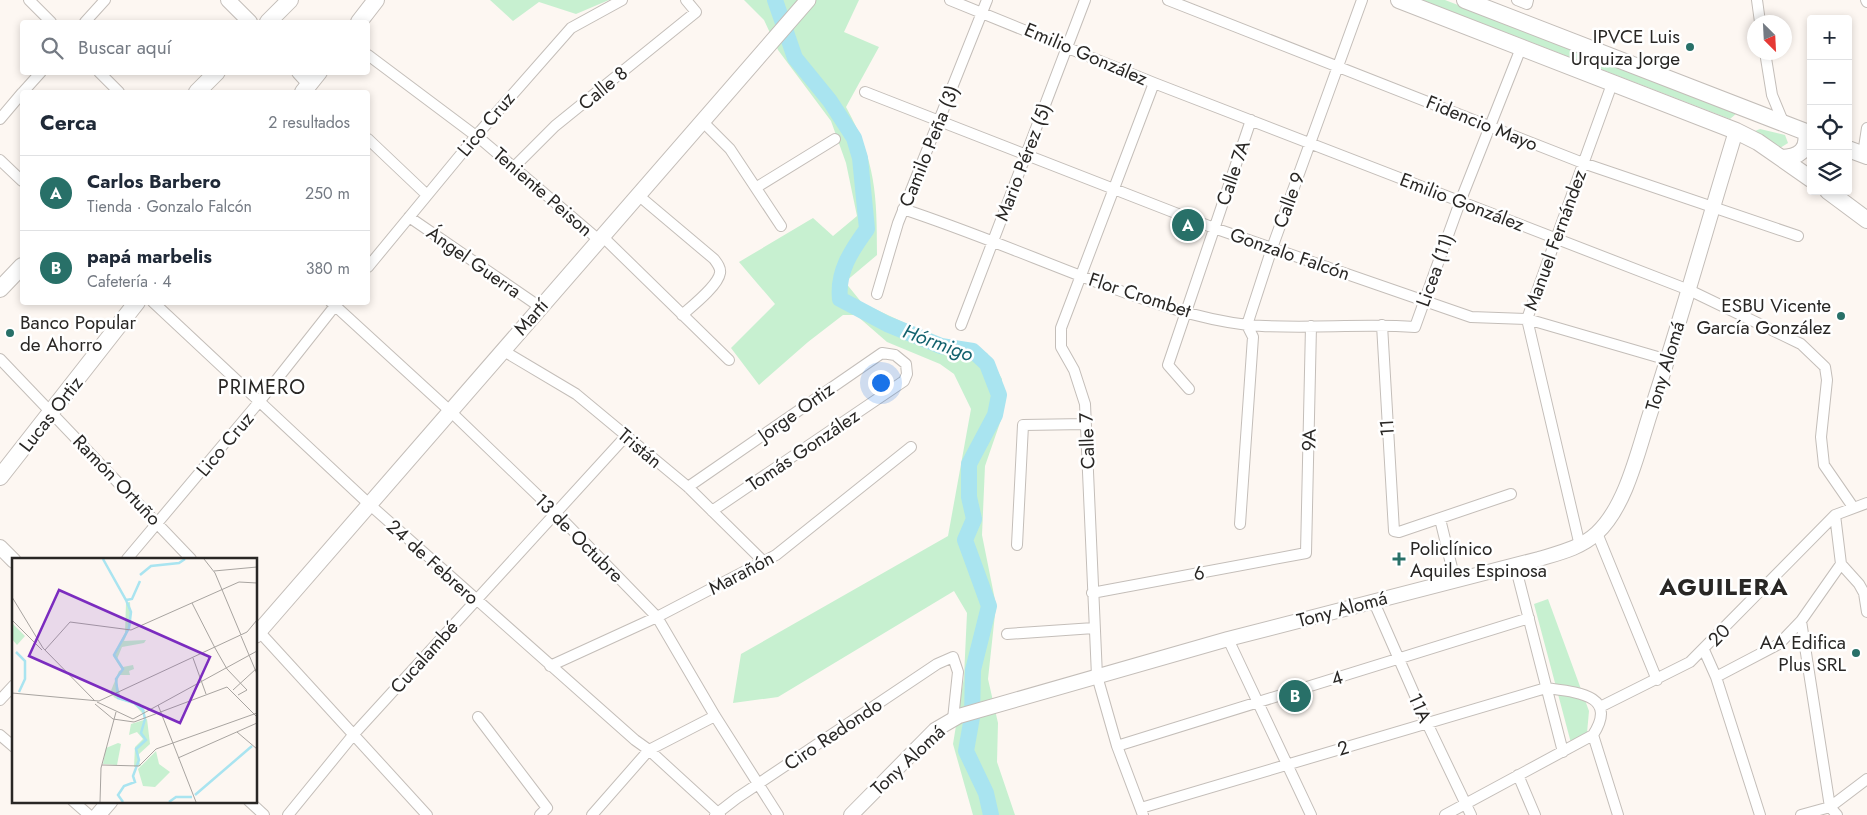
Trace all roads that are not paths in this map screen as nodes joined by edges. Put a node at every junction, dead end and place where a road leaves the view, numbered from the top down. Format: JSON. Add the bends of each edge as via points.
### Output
{"nodes":[{"id":1,"x":29,"y":0,"type":"edge"},
{"id":2,"x":105,"y":0,"type":"edge"},
{"id":3,"x":228,"y":0,"type":"edge"},
{"id":4,"x":290,"y":0,"type":"edge"},
{"id":5,"x":376,"y":0,"type":"edge"},
{"id":6,"x":622,"y":0,"type":"edge"},
{"id":7,"x":686,"y":0,"type":"edge"},
{"id":8,"x":808,"y":0,"type":"edge"},
{"id":9,"x":950,"y":0,"type":"edge"},
{"id":10,"x":988,"y":0,"type":"edge"},
{"id":11,"x":1085,"y":0,"type":"edge"},
{"id":12,"x":1168,"y":0,"type":"edge"},
{"id":13,"x":1362,"y":0,"type":"edge"},
{"id":14,"x":1400,"y":0,"type":"edge"},
{"id":15,"x":1465,"y":0,"type":"edge"},
{"id":16,"x":1757,"y":0,"type":"edge"},
{"id":17,"x":983,"y":12,"type":"junction"},
{"id":18,"x":1759,"y":15,"type":"edge"},
{"id":19,"x":49,"y":20,"type":"edge"},
{"id":20,"x":87,"y":20,"type":"edge"},
{"id":21,"x":248,"y":20,"type":"edge"},
{"id":22,"x":270,"y":20,"type":"edge"},
{"id":23,"x":361,"y":20,"type":"edge"},
{"id":24,"x":1068,"y":47,"type":"junction"},
{"id":25,"x":1521,"y":48,"type":"junction"},
{"id":26,"x":370,"y":56,"type":"edge"},
{"id":27,"x":1766,"y":60,"type":"edge"},
{"id":28,"x":1338,"y":66,"type":"junction"},
{"id":29,"x":38,"y":75,"type":"edge"},
{"id":30,"x":102,"y":75,"type":"edge"},
{"id":31,"x":214,"y":75,"type":"edge"},
{"id":32,"x":1154,"y":83,"type":"junction"},
{"id":33,"x":1612,"y":84,"type":"junction"},
{"id":34,"x":26,"y":90,"type":"edge"},
{"id":35,"x":117,"y":90,"type":"edge"},
{"id":36,"x":199,"y":90,"type":"edge"},
{"id":37,"x":865,"y":92,"type":"dead end"},
{"id":38,"x":20,"y":96,"type":"edge"},
{"id":39,"x":0,"y":119,"type":"edge"},
{"id":40,"x":1251,"y":120,"type":"junction"},
{"id":41,"x":702,"y":121,"type":"junction"},
{"id":42,"x":940,"y":121,"type":"junction"},
{"id":43,"x":1784,"y":124,"type":"junction"},
{"id":44,"x":1490,"y":126,"type":"junction"},
{"id":45,"x":1867,"y":128,"type":"edge"},
{"id":46,"x":1736,"y":131,"type":"junction"},
{"id":47,"x":1807,"y":133,"type":"edge"},
{"id":48,"x":476,"y":136,"type":"junction"},
{"id":49,"x":835,"y":139,"type":"dead end"},
{"id":50,"x":370,"y":141,"type":"edge"},
{"id":51,"x":1309,"y":143,"type":"junction"},
{"id":52,"x":1807,"y":144,"type":"edge"},
{"id":53,"x":1859,"y":153,"type":"edge"},
{"id":54,"x":1026,"y":155,"type":"junction"},
{"id":55,"x":1782,"y":158,"type":"junction"},
{"id":56,"x":0,"y":160,"type":"edge"},
{"id":57,"x":1583,"y":162,"type":"junction"},
{"id":58,"x":514,"y":167,"type":"junction"},
{"id":59,"x":1807,"y":176,"type":"edge"},
{"id":60,"x":20,"y":179,"type":"edge"},
{"id":61,"x":757,"y":187,"type":"junction"},
{"id":62,"x":1114,"y":188,"type":"junction"},
{"id":63,"x":427,"y":195,"type":"junction"},
{"id":64,"x":638,"y":195,"type":"junction"},
{"id":65,"x":1833,"y":195,"type":"edge"},
{"id":66,"x":1460,"y":202,"type":"junction"},
{"id":67,"x":904,"y":209,"type":"junction"},
{"id":68,"x":1713,"y":209,"type":"junction"},
{"id":69,"x":409,"y":217,"type":"junction"},
{"id":70,"x":1867,"y":220,"type":"edge"},
{"id":71,"x":781,"y":226,"type":"dead end"},
{"id":72,"x":1214,"y":228,"type":"junction"},
{"id":73,"x":1798,"y":236,"type":"dead end"},
{"id":74,"x":600,"y":238,"type":"junction"},
{"id":75,"x":1555,"y":238,"type":"junction"},
{"id":76,"x":993,"y":241,"type":"junction"},
{"id":77,"x":1272,"y":248,"type":"junction"},
{"id":78,"x":370,"y":265,"type":"edge"},
{"id":79,"x":20,"y":268,"type":"edge"},
{"id":80,"x":1080,"y":276,"type":"junction"},
{"id":81,"x":0,"y":289,"type":"edge"},
{"id":82,"x":1689,"y":290,"type":"junction"},
{"id":83,"x":877,"y":294,"type":"dead end"},
{"id":84,"x":1424,"y":300,"type":"junction"},
{"id":85,"x":135,"y":305,"type":"edge"},
{"id":86,"x":156,"y":305,"type":"edge"},
{"id":87,"x":334,"y":305,"type":"edge"},
{"id":88,"x":336,"y":305,"type":"edge"},
{"id":89,"x":540,"y":307,"type":"junction"},
{"id":90,"x":1186,"y":312,"type":"junction"},
{"id":91,"x":682,"y":315,"type":"junction"},
{"id":92,"x":1528,"y":319,"type":"junction"},
{"id":93,"x":1247,"y":324,"type":"junction"},
{"id":94,"x":961,"y":325,"type":"dead end"},
{"id":95,"x":1382,"y":325,"type":"junction"},
{"id":96,"x":1416,"y":325,"type":"joint"},
{"id":97,"x":1311,"y":326,"type":"junction"},
{"id":98,"x":502,"y":350,"type":"junction"},
{"id":99,"x":0,"y":359,"type":"edge"},
{"id":100,"x":729,"y":360,"type":"dead end"},
{"id":101,"x":1668,"y":360,"type":"junction"},
{"id":102,"x":906,"y":364,"type":"joint"},
{"id":103,"x":1189,"y":388,"type":"dead end"},
{"id":104,"x":259,"y":402,"type":"junction"},
{"id":105,"x":450,"y":411,"type":"junction"},
{"id":106,"x":52,"y":413,"type":"junction"},
{"id":107,"x":1086,"y":424,"type":"junction"},
{"id":108,"x":626,"y":436,"type":"junction"},
{"id":109,"x":911,"y":447,"type":"dead end"},
{"id":110,"x":0,"y":478,"type":"edge"},
{"id":111,"x":688,"y":487,"type":"junction"},
{"id":112,"x":1511,"y":494,"type":"dead end"},
{"id":113,"x":1867,"y":503,"type":"edge"},
{"id":114,"x":369,"y":504,"type":"junction"},
{"id":115,"x":1853,"y":507,"type":"junction"},
{"id":116,"x":712,"y":511,"type":"junction"},
{"id":117,"x":555,"y":512,"type":"junction"},
{"id":118,"x":1835,"y":515,"type":"junction"},
{"id":119,"x":1440,"y":519,"type":"junction"},
{"id":120,"x":158,"y":524,"type":"junction"},
{"id":121,"x":1240,"y":524,"type":"dead end"},
{"id":122,"x":1597,"y":533,"type":"junction"},
{"id":123,"x":1017,"y":545,"type":"dead end"},
{"id":124,"x":1580,"y":546,"type":"junction"},
{"id":125,"x":0,"y":547,"type":"edge"},
{"id":126,"x":1306,"y":554,"type":"joint"},
{"id":127,"x":128,"y":558,"type":"edge"},
{"id":128,"x":190,"y":558,"type":"edge"},
{"id":129,"x":12,"y":559,"type":"edge"},
{"id":130,"x":764,"y":562,"type":"junction"},
{"id":131,"x":1841,"y":564,"type":"junction"},
{"id":132,"x":1515,"y":565,"type":"junction"},
{"id":133,"x":1455,"y":580,"type":"junction"},
{"id":134,"x":1092,"y":593,"type":"junction"},
{"id":135,"x":1373,"y":600,"type":"junction"},
{"id":136,"x":476,"y":601,"type":"junction"},
{"id":137,"x":1867,"y":612,"type":"edge"},
{"id":138,"x":657,"y":617,"type":"junction"},
{"id":139,"x":1529,"y":618,"type":"junction"},
{"id":140,"x":1801,"y":621,"type":"junction"},
{"id":141,"x":1094,"y":628,"type":"junction"},
{"id":142,"x":258,"y":630,"type":"edge"},
{"id":143,"x":258,"y":632,"type":"edge"},
{"id":144,"x":1007,"y":634,"type":"dead end"},
{"id":145,"x":1228,"y":639,"type":"junction"},
{"id":146,"x":1704,"y":650,"type":"junction"},
{"id":147,"x":1398,"y":659,"type":"junction"},
{"id":148,"x":550,"y":666,"type":"junction"},
{"id":149,"x":1097,"y":676,"type":"junction"},
{"id":150,"x":1716,"y":677,"type":"junction"},
{"id":151,"x":1657,"y":680,"type":"junction"},
{"id":152,"x":12,"y":687,"type":"edge"},
{"id":153,"x":1546,"y":688,"type":"junction"},
{"id":154,"x":0,"y":700,"type":"edge"},
{"id":155,"x":1259,"y":702,"type":"junction"},
{"id":156,"x":1600,"y":707,"type":"junction"},
{"id":157,"x":715,"y":716,"type":"junction"},
{"id":158,"x":478,"y":717,"type":"dead end"},
{"id":159,"x":956,"y":718,"type":"junction"},
{"id":160,"x":1426,"y":723,"type":"junction"},
{"id":161,"x":354,"y":734,"type":"junction"},
{"id":162,"x":0,"y":735,"type":"edge"},
{"id":163,"x":1593,"y":735,"type":"junction"},
{"id":164,"x":12,"y":745,"type":"edge"},
{"id":165,"x":1117,"y":746,"type":"junction"},
{"id":166,"x":649,"y":750,"type":"junction"},
{"id":167,"x":1563,"y":752,"type":"junction"},
{"id":168,"x":1289,"y":764,"type":"junction"},
{"id":169,"x":1518,"y":775,"type":"junction"},
{"id":170,"x":1867,"y":779,"type":"edge"},
{"id":171,"x":758,"y":785,"type":"junction"},
{"id":172,"x":75,"y":802,"type":"edge"},
{"id":173,"x":109,"y":802,"type":"edge"},
{"id":174,"x":250,"y":802,"type":"edge"},
{"id":175,"x":1466,"y":805,"type":"junction"},
{"id":176,"x":1834,"y":811,"type":"edge"},
{"id":177,"x":1142,"y":812,"type":"edge"},
{"id":178,"x":718,"y":814,"type":"edge"},
{"id":179,"x":89,"y":815,"type":"edge"},
{"id":180,"x":98,"y":815,"type":"edge"},
{"id":181,"x":264,"y":815,"type":"edge"},
{"id":182,"x":288,"y":815,"type":"edge"},
{"id":183,"x":427,"y":815,"type":"edge"},
{"id":184,"x":540,"y":815,"type":"edge"},
{"id":185,"x":592,"y":815,"type":"edge"},
{"id":186,"x":778,"y":815,"type":"edge"},
{"id":187,"x":851,"y":815,"type":"edge"},
{"id":188,"x":1311,"y":815,"type":"edge"},
{"id":189,"x":1445,"y":815,"type":"edge"},
{"id":190,"x":1471,"y":815,"type":"edge"},
{"id":191,"x":1535,"y":815,"type":"edge"},
{"id":192,"x":1618,"y":815,"type":"edge"},
{"id":193,"x":1760,"y":815,"type":"edge"},
{"id":194,"x":1801,"y":815,"type":"edge"}],
"edges":[{"from":1,"to":19,"type":"street"},
{"from":2,"to":20,"type":"street"},
{"from":3,"to":21,"type":"street"},
{"from":4,"to":22,"type":"main road"},
{"from":5,"to":23,"type":"main road"},
{"from":6,"to":48,"type":"street","name":"Lico Cruz","via":[[571,28]]},
{"from":7,"to":58,"type":"street","name":"Calle 8","via":[[696,12],[556,126]]},
{"from":8,"to":41,"type":"main road","name":"Martí"},
{"from":9,"to":17,"type":"street","name":"Emilio González"},
{"from":10,"to":17,"type":"street","name":"Camilo Peña (3)"},
{"from":11,"to":24,"type":"street","name":"Mario Pérez (5)"},
{"from":12,"to":28,"type":"street","name":"Fidencio Mayo"},
{"from":13,"to":28,"type":"street","name":"Calle 9"},
{"from":14,"to":25,"type":"main road"},
{"from":15,"to":43,"type":"main road"},
{"from":16,"to":18,"type":"street"},
{"from":17,"to":24,"type":"street","name":"Emilio González"},
{"from":17,"to":42,"type":"street","name":"Camilo Peña (3)"},
{"from":24,"to":32,"type":"street","name":"Emilio González"},
{"from":24,"to":54,"type":"street","name":"Mario Pérez (5)"},
{"from":25,"to":33,"type":"main road"},
{"from":25,"to":44,"type":"street","name":"Licea (11)"},
{"from":26,"to":48,"type":"street","name":"Teniente Peison"},
{"from":27,"to":43,"type":"street","via":[[1772,95]]},
{"from":28,"to":44,"type":"street","name":"Fidencio Mayo"},
{"from":28,"to":51,"type":"street","name":"Calle 9"},
{"from":29,"to":34,"type":"street"},
{"from":30,"to":35,"type":"street"},
{"from":31,"to":36,"type":"main road"},
{"from":32,"to":40,"type":"street","name":"Emilio González"},
{"from":32,"to":62,"type":"street","name":"Calle 7"},
{"from":33,"to":46,"type":"main road"},
{"from":33,"to":57,"type":"street","name":"Manuel Fernández"},
{"from":37,"to":42,"type":"street","name":"Gonzalo Falcón"},
{"from":38,"to":39,"type":"street"},
{"from":40,"to":51,"type":"street","name":"Emilio González"},
{"from":40,"to":72,"type":"street","name":"Calle 7A"},
{"from":41,"to":61,"type":"street","via":[[730,149]]},
{"from":41,"to":64,"type":"main road","name":"Martí"},
{"from":42,"to":54,"type":"street","name":"Gonzalo Falcón"},
{"from":42,"to":67,"type":"street","name":"Camilo Peña (3)"},
{"from":43,"to":46,"type":"main road","via":[[1758,118],[1744,122]]},
{"from":43,"to":47,"type":"main road"},
{"from":44,"to":57,"type":"street","name":"Fidencio Mayo"},
{"from":44,"to":66,"type":"street","name":"Licea (11)"},
{"from":45,"to":53,"type":"street"},
{"from":46,"to":55,"type":"main road"},
{"from":46,"to":68,"type":"street","name":"Tony Alomá"},
{"from":48,"to":58,"type":"street","name":"Teniente Peison"},
{"from":48,"to":63,"type":"street","name":"Lico Cruz"},
{"from":49,"to":61,"type":"street"},
{"from":50,"to":63,"type":"street","name":"Ángel Guerra"},
{"from":51,"to":66,"type":"street","name":"Emilio González"},
{"from":51,"to":77,"type":"street","name":"Calle 9"},
{"from":52,"to":55,"type":"main road","via":[[1791,158]]},
{"from":54,"to":62,"type":"street","name":"Gonzalo Falcón"},
{"from":54,"to":76,"type":"street","name":"Mario Pérez (5)"},
{"from":55,"to":59,"type":"main road"},
{"from":56,"to":60,"type":"street"},
{"from":57,"to":68,"type":"street","name":"Fidencio Mayo"},
{"from":57,"to":75,"type":"street","name":"Manuel Fernández"},
{"from":58,"to":74,"type":"street","name":"Teniente Peison"},
{"from":61,"to":71,"type":"street"},
{"from":62,"to":72,"type":"street","name":"Gonzalo Falcón"},
{"from":62,"to":80,"type":"street","name":"Calle 7"},
{"from":63,"to":69,"type":"street","name":"Lico Cruz"},
{"from":64,"to":74,"type":"main road","name":"Martí"},
{"from":64,"to":91,"type":"street","via":[[714,258],[720,268],[715,282]]},
{"from":65,"to":70,"type":"main road"},
{"from":66,"to":75,"type":"street","name":"Emilio González"},
{"from":66,"to":84,"type":"street","name":"Licea (11)"},
{"from":67,"to":76,"type":"street","name":"Flor Crombet"},
{"from":67,"to":83,"type":"street","name":"Camilo Peña (3)"},
{"from":68,"to":73,"type":"street","name":"Fidencio Mayo"},
{"from":68,"to":82,"type":"street","name":"Tony Alomá"},
{"from":69,"to":78,"type":"street","name":"Lico Cruz"},
{"from":69,"to":89,"type":"street","name":"Ángel Guerra"},
{"from":72,"to":77,"type":"street","name":"Gonzalo Falcón"},
{"from":72,"to":90,"type":"street","name":"Calle 7A"},
{"from":74,"to":89,"type":"main road","name":"Martí"},
{"from":74,"to":91,"type":"street","name":"Teniente Peison"},
{"from":75,"to":82,"type":"street","name":"Emilio González"},
{"from":75,"to":92,"type":"street","name":"Manuel Fernández"},
{"from":76,"to":80,"type":"street","name":"Flor Crombet"},
{"from":76,"to":94,"type":"street","name":"Mario Pérez (5)"},
{"from":77,"to":84,"type":"street","name":"Gonzalo Falcón"},
{"from":77,"to":93,"type":"street","name":"Calle 9"},
{"from":79,"to":81,"type":"main road"},
{"from":80,"to":90,"type":"street","name":"Flor Crombet","via":[[1168,309]]},
{"from":80,"to":107,"type":"street","name":"Calle 7","via":[[1061,328],[1061,347],[1074,370],[1085,404]]},
{"from":82,"to":101,"type":"street","name":"Tony Alomá"},
{"from":82,"to":115,"type":"street","name":"Emilio González","via":[[1800,344],[1825,367],[1827,380],[1821,437],[1824,465]]},
{"from":84,"to":92,"type":"street","name":"Gonzalo Falcón","via":[[1470,317]]},
{"from":84,"to":96,"type":"street","name":"Licea (11)"},
{"from":85,"to":106,"type":"main road","name":"Lucas Ortiz"},
{"from":86,"to":104,"type":"street","name":"24 de Febrero"},
{"from":87,"to":104,"type":"street","name":"Lico Cruz"},
{"from":88,"to":105,"type":"street","name":"13 de Octubre"},
{"from":89,"to":98,"type":"main road","name":"Martí"},
{"from":90,"to":93,"type":"street","name":"Flor Crombet"},
{"from":90,"to":103,"type":"street","name":"Calle 7A","via":[[1168,365]]},
{"from":91,"to":100,"type":"street","name":"Teniente Peison"},
{"from":92,"to":101,"type":"street","name":"Gonzalo Falcón"},
{"from":92,"to":124,"type":"street","name":"Manuel Fernández"},
{"from":93,"to":97,"type":"street","name":"Flor Crombet"},
{"from":93,"to":121,"type":"street","via":[[1253,337]]},
{"from":95,"to":96,"type":"street","name":"Flor Crombet"},
{"from":95,"to":97,"type":"street","name":"Flor Crombet"},
{"from":95,"to":119,"type":"street","name":"11","via":[[1394,530],[1399,532]]},
{"from":97,"to":126,"type":"street","name":"9A"},
{"from":98,"to":105,"type":"main road","name":"Martí"},
{"from":98,"to":108,"type":"street","name":"Tristán","via":[[576,394]]},
{"from":99,"to":106,"type":"street","name":"Ramón Ortuño"},
{"from":101,"to":122,"type":"street","name":"Tony Alomá","via":[[1615,511]]},
{"from":102,"to":111,"type":"street","name":"Jorge Ortiz","via":[[895,355],[882,353]]},
{"from":102,"to":116,"type":"street","name":"Tomás González","via":[[904,381]]},
{"from":104,"to":114,"type":"street","name":"24 de Febrero"},
{"from":104,"to":120,"type":"street","name":"Lico Cruz"},
{"from":105,"to":114,"type":"main road","name":"Martí"},
{"from":105,"to":117,"type":"street","name":"13 de Octubre"},
{"from":106,"to":110,"type":"main road","name":"Lucas Ortiz"},
{"from":106,"to":120,"type":"street","name":"Ramón Ortuño"},
{"from":107,"to":123,"type":"street","via":[[1023,425]]},
{"from":107,"to":134,"type":"street","name":"Calle 7"},
{"from":108,"to":111,"type":"street","name":"Tristán"},
{"from":108,"to":117,"type":"street","name":"Cucalambé"},
{"from":109,"to":130,"type":"street","name":"Marañón"},
{"from":111,"to":116,"type":"street","name":"Tristán"},
{"from":112,"to":119,"type":"street"},
{"from":113,"to":115,"type":"street","name":"20"},
{"from":114,"to":136,"type":"street","name":"24 de Febrero"},
{"from":114,"to":142,"type":"main road","name":"Martí"},
{"from":115,"to":118,"type":"street","name":"20"},
{"from":116,"to":130,"type":"street","name":"Tristán"},
{"from":117,"to":136,"type":"street","name":"Cucalambé"},
{"from":117,"to":138,"type":"street","name":"13 de Octubre"},
{"from":118,"to":131,"type":"street"},
{"from":118,"to":146,"type":"street","name":"20"},
{"from":119,"to":133,"type":"street"},
{"from":120,"to":127,"type":"street","name":"Lico Cruz"},
{"from":120,"to":128,"type":"street","name":"Ramón Ortuño"},
{"from":122,"to":124,"type":"street","name":"Tony Alomá"},
{"from":122,"to":151,"type":"street"},
{"from":124,"to":132,"type":"street","name":"Tony Alomá"},
{"from":125,"to":129,"type":"street"},
{"from":126,"to":134,"type":"street","name":"6"},
{"from":130,"to":138,"type":"street","name":"Marañón"},
{"from":131,"to":137,"type":"street","via":[[1864,593]]},
{"from":131,"to":140,"type":"street"},
{"from":132,"to":133,"type":"street","name":"Tony Alomá"},
{"from":132,"to":139,"type":"street"},
{"from":133,"to":135,"type":"street","name":"Tony Alomá"},
{"from":134,"to":141,"type":"street","name":"Calle 7"},
{"from":135,"to":145,"type":"street","name":"Tony Alomá"},
{"from":135,"to":147,"type":"street","name":"11A"},
{"from":136,"to":148,"type":"street","name":"24 de Febrero"},
{"from":136,"to":161,"type":"street","name":"Cucalambé"},
{"from":138,"to":148,"type":"street","name":"Marañón"},
{"from":138,"to":157,"type":"street","name":"13 de Octubre"},
{"from":139,"to":147,"type":"street","name":"4"},
{"from":139,"to":153,"type":"street"},
{"from":140,"to":150,"type":"street","via":[[1779,644]]},
{"from":140,"to":176,"type":"street"},
{"from":141,"to":144,"type":"street"},
{"from":141,"to":149,"type":"street","name":"Calle 7"},
{"from":143,"to":161,"type":"street"},
{"from":145,"to":149,"type":"street","name":"Tony Alomá"},
{"from":145,"to":155,"type":"street"},
{"from":146,"to":150,"type":"street"},
{"from":146,"to":151,"type":"street","name":"20","via":[[1690,662]]},
{"from":147,"to":155,"type":"street","name":"4"},
{"from":147,"to":160,"type":"street","name":"11A"},
{"from":148,"to":166,"type":"street","name":"24 de Febrero"},
{"from":149,"to":159,"type":"street","name":"Tony Alomá"},
{"from":149,"to":165,"type":"street","name":"Calle 7"},
{"from":150,"to":193,"type":"street"},
{"from":151,"to":156,"type":"street","name":"20"},
{"from":152,"to":154,"type":"street"},
{"from":153,"to":156,"type":"street","via":[[1580,692]]},
{"from":153,"to":160,"type":"street","name":"2"},
{"from":153,"to":167,"type":"street"},
{"from":155,"to":165,"type":"street","name":"4"},
{"from":155,"to":168,"type":"street"},
{"from":156,"to":163,"type":"street","via":[[1600,724]]},
{"from":157,"to":166,"type":"street"},
{"from":157,"to":171,"type":"street","name":"13 de Octubre"},
{"from":158,"to":184,"type":"street","via":[[547,808]]},
{"from":159,"to":171,"type":"street","name":"Ciro Redondo","via":[[958,672],[953,657],[937,664]]},
{"from":159,"to":187,"type":"street","name":"Tony Alomá","via":[[930,735]]},
{"from":160,"to":168,"type":"street","name":"2"},
{"from":160,"to":175,"type":"street","name":"11A"},
{"from":161,"to":182,"type":"street","name":"Cucalambé"},
{"from":161,"to":183,"type":"street"},
{"from":162,"to":164,"type":"street"},
{"from":163,"to":167,"type":"street"},
{"from":163,"to":192,"type":"street"},
{"from":165,"to":177,"type":"street","name":"Calle 7"},
{"from":166,"to":178,"type":"street","name":"24 de Febrero"},
{"from":166,"to":185,"type":"street"},
{"from":167,"to":169,"type":"street"},
{"from":168,"to":177,"type":"street","name":"2"},
{"from":168,"to":188,"type":"street"},
{"from":169,"to":175,"type":"street"},
{"from":169,"to":191,"type":"street"},
{"from":170,"to":176,"type":"street"},
{"from":171,"to":178,"type":"street","name":"Ciro Redondo"},
{"from":171,"to":186,"type":"street","name":"13 de Octubre"},
{"from":172,"to":179,"type":"street"},
{"from":173,"to":180,"type":"main road"},
{"from":174,"to":181,"type":"street"},
{"from":175,"to":189,"type":"street"},
{"from":175,"to":190,"type":"street","name":"11A"},
{"from":176,"to":194,"type":"street"}]}
